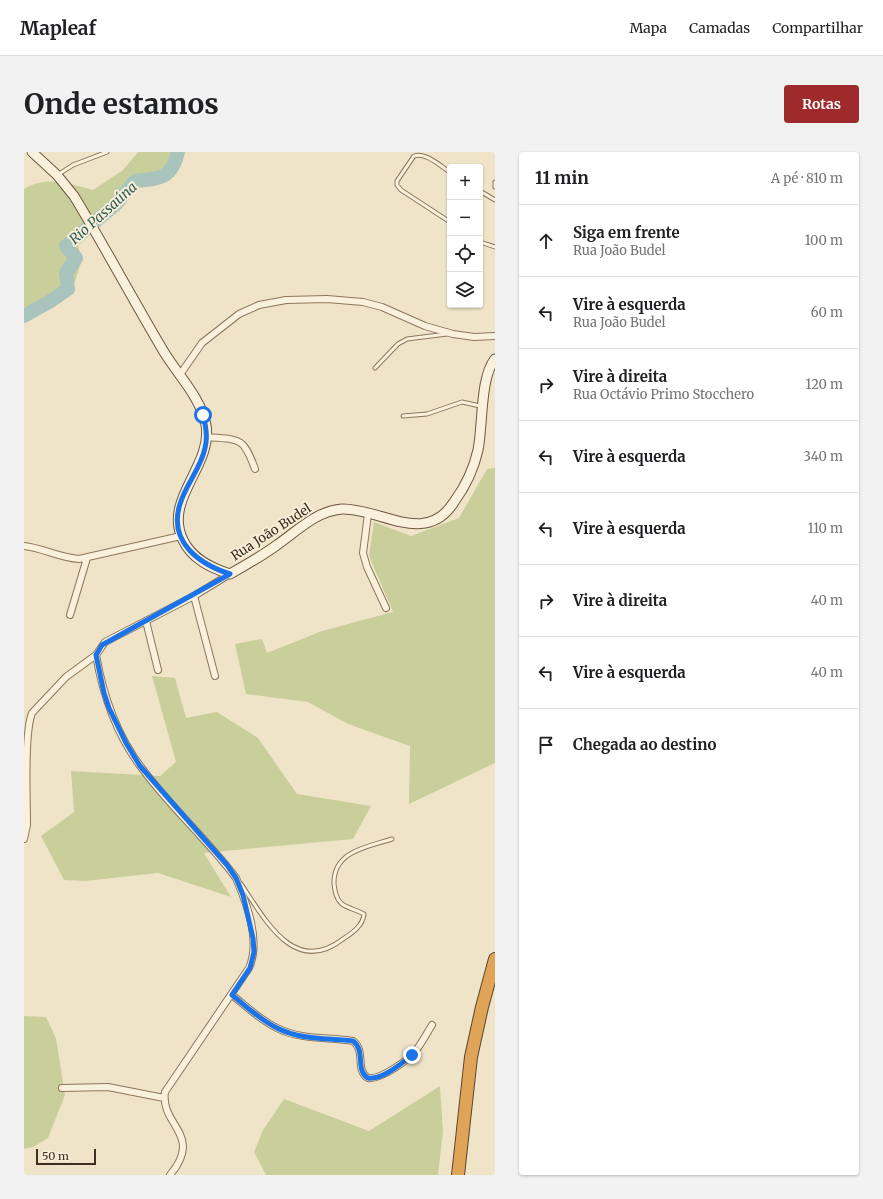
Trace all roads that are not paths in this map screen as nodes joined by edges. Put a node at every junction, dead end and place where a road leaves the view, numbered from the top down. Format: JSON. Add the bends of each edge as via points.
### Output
{"nodes":[{"id":1,"x":32,"y":152,"type":"edge"},
{"id":2,"x":107,"y":152,"type":"edge"},
{"id":3,"x":447,"y":170,"type":"edge"},
{"id":4,"x":57,"y":175,"type":"junction"},
{"id":5,"x":495,"y":182,"type":"edge"},
{"id":6,"x":495,"y":187,"type":"edge"},
{"id":7,"x":483,"y":193,"type":"edge"},
{"id":8,"x":495,"y":200,"type":"edge"},
{"id":9,"x":447,"y":220,"type":"edge"},
{"id":10,"x":483,"y":243,"type":"edge"},
{"id":11,"x":495,"y":247,"type":"edge"},
{"id":12,"x":453,"y":334,"type":"junction"},
{"id":13,"x":495,"y":336,"type":"edge"},
{"id":14,"x":495,"y":358,"type":"edge"},
{"id":15,"x":375,"y":368,"type":"dead end"},
{"id":16,"x":179,"y":376,"type":"junction"},
{"id":17,"x":484,"y":406,"type":"junction"},
{"id":18,"x":402,"y":416,"type":"dead end"},
{"id":19,"x":207,"y":437,"type":"junction"},
{"id":20,"x":255,"y":469,"type":"dead end"},
{"id":21,"x":368,"y":514,"type":"junction"},
{"id":22,"x":181,"y":536,"type":"junction"},
{"id":23,"x":24,"y":546,"type":"edge"},
{"id":24,"x":88,"y":558,"type":"junction"},
{"id":25,"x":230,"y":574,"type":"junction"},
{"id":26,"x":194,"y":596,"type":"junction"},
{"id":27,"x":386,"y":608,"type":"dead end"},
{"id":28,"x":70,"y":615,"type":"dead end"},
{"id":29,"x":146,"y":622,"type":"junction"},
{"id":30,"x":96,"y":655,"type":"junction"},
{"id":31,"x":158,"y":670,"type":"dead end"},
{"id":32,"x":215,"y":676,"type":"dead end"},
{"id":33,"x":24,"y":839,"type":"edge"},
{"id":34,"x":392,"y":839,"type":"dead end"},
{"id":35,"x":236,"y":878,"type":"junction"},
{"id":36,"x":495,"y":959,"type":"edge"},
{"id":37,"x":232,"y":995,"type":"junction"},
{"id":38,"x":432,"y":1025,"type":"dead end"},
{"id":39,"x":62,"y":1088,"type":"dead end"},
{"id":40,"x":164,"y":1098,"type":"junction"},
{"id":41,"x":170,"y":1175,"type":"edge"},
{"id":42,"x":458,"y":1175,"type":"edge"}],
"edges":[{"from":1,"to":4,"type":"street","name":"Rua João Budel"},
{"from":2,"to":4,"type":"lane","via":[[73,165]]},
{"from":3,"to":9,"type":"lane","via":[[419,154],[414,156],[397,181],[401,190]]},
{"from":4,"to":16,"type":"street","name":"Rua João Budel","via":[[92,225]]},
{"from":5,"to":6,"type":"lane"},
{"from":7,"to":8,"type":"lane"},
{"from":10,"to":11,"type":"lane"},
{"from":12,"to":13,"type":"street"},
{"from":12,"to":15,"type":"lane","via":[[407,340],[398,344]]},
{"from":12,"to":16,"type":"street","via":[[363,302],[303,299],[270,302],[248,309],[210,335],[198,347]]},
{"from":14,"to":17,"type":"street","name":"Rua João Budel","via":[[487,376]]},
{"from":16,"to":19,"type":"street","name":"Rua João Budel","via":[[201,410]]},
{"from":17,"to":18,"type":"lane","via":[[462,402],[428,414]]},
{"from":17,"to":21,"type":"street","name":"Rua João Budel","via":[[476,459],[469,476],[448,510],[440,517],[417,524]]},
{"from":19,"to":20,"type":"street","via":[[241,442],[248,450]]},
{"from":19,"to":22,"type":"street","name":"Rua João Budel","via":[[202,459],[180,504],[178,516]]},
{"from":21,"to":25,"type":"street","name":"Rua João Budel","via":[[344,509],[325,513]]},
{"from":21,"to":27,"type":"street","via":[[363,553]]},
{"from":22,"to":24,"type":"street"},
{"from":22,"to":25,"type":"street","name":"Rua João Budel","via":[[192,553],[202,562]]},
{"from":23,"to":24,"type":"street","via":[[71,559]]},
{"from":24,"to":28,"type":"street"},
{"from":25,"to":26,"type":"street"},
{"from":26,"to":29,"type":"street"},
{"from":26,"to":32,"type":"street"},
{"from":29,"to":30,"type":"street","via":[[105,642]]},
{"from":29,"to":31,"type":"street"},
{"from":30,"to":33,"type":"street","via":[[66,677],[39,704],[29,719],[26,735],[27,825]]},
{"from":30,"to":35,"type":"street","via":[[109,708],[136,760],[152,782]]},
{"from":34,"to":35,"type":"lane","via":[[351,852],[342,860],[334,875],[337,899],[343,905],[364,914],[364,919],[358,928],[339,942],[318,952],[293,948],[282,940]]},
{"from":35,"to":37,"type":"street","via":[[246,905],[254,952],[250,968]]},
{"from":36,"to":42,"type":"highway","via":[[471,1057]]},
{"from":37,"to":38,"type":"street","via":[[268,1023],[286,1032],[314,1038],[353,1041],[360,1049],[363,1072],[368,1078],[383,1075],[412,1055]]},
{"from":37,"to":40,"type":"street","via":[[168,1086]]},
{"from":39,"to":40,"type":"street","via":[[108,1087]]},
{"from":40,"to":41,"type":"street","via":[[183,1142],[179,1161]]}]}
